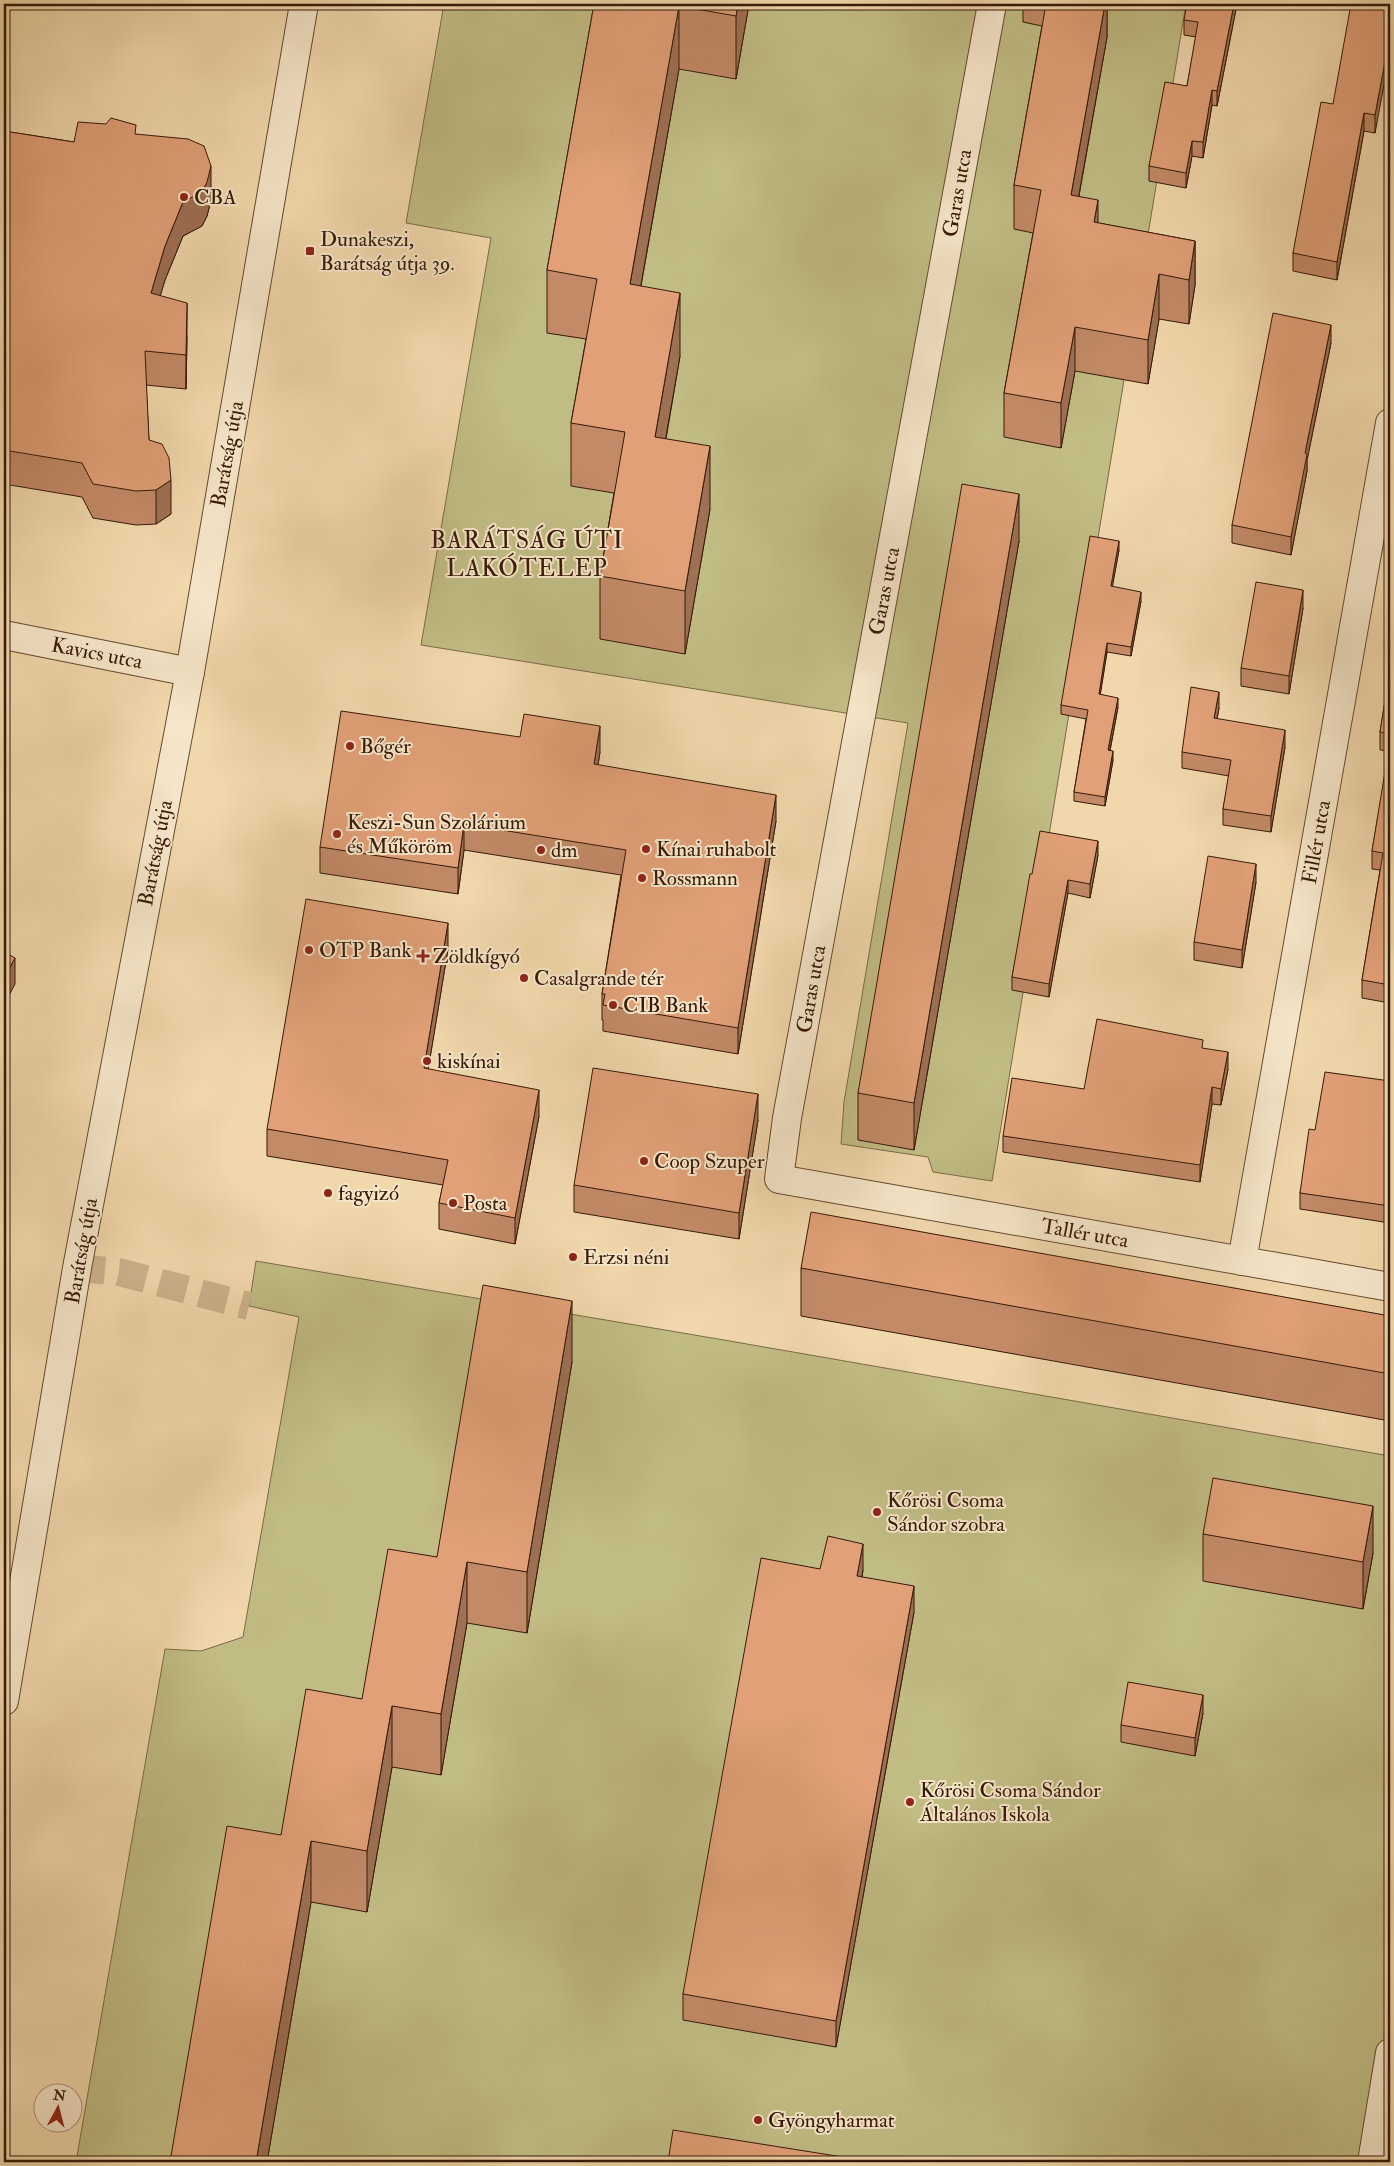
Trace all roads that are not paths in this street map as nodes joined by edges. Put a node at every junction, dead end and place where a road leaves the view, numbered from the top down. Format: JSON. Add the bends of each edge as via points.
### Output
{"nodes":[{"id":1,"x":304,"y":4,"type":"edge"},
{"id":2,"x":992,"y":4,"type":"edge"},
{"id":3,"x":1390,"y":423,"type":"edge"},
{"id":4,"x":4,"y":635,"type":"edge"},
{"id":5,"x":190,"y":672,"type":"junction"},
{"id":6,"x":779,"y":1178,"type":"joint"},
{"id":7,"x":1242,"y":1261,"type":"junction"},
{"id":8,"x":1390,"y":1287,"type":"edge"},
{"id":9,"x":4,"y":1701,"type":"edge"},
{"id":10,"x":1390,"y":2053,"type":"edge"},
{"id":11,"x":1372,"y":2162,"type":"edge"}],
"edges":[{"from":1,"to":5,"type":"street","name":"Barátság útja"},
{"from":2,"to":6,"type":"street","name":"Garas utca","via":[[790,1098]]},
{"from":3,"to":7,"type":"street","name":"Fillér utca"},
{"from":4,"to":5,"type":"street","name":"Kavics utca"},
{"from":5,"to":9,"type":"street","name":"Barátság útja","via":[[77,1268]]},
{"from":6,"to":7,"type":"street","name":"Tallér utca"},
{"from":7,"to":8,"type":"street","name":"Tallér utca"},
{"from":10,"to":11,"type":"street"}]}
